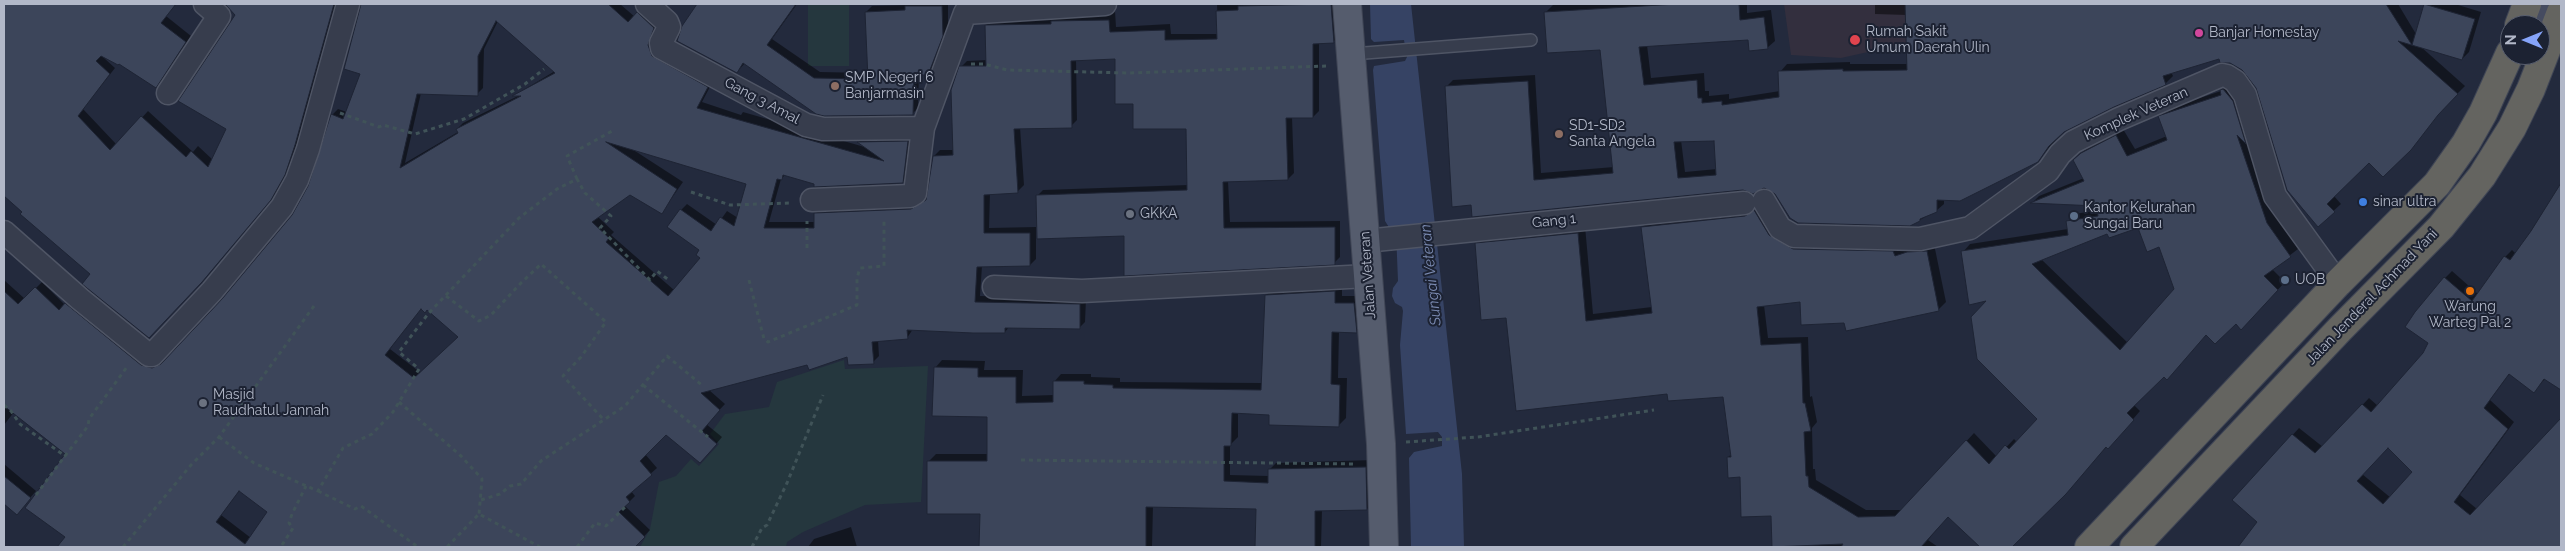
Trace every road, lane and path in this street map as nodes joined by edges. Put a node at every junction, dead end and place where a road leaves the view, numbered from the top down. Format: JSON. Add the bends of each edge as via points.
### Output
{"nodes":[{"id":1,"x":205,"y":4,"type":"edge"},
{"id":2,"x":348,"y":4,"type":"edge"},
{"id":3,"x":648,"y":4,"type":"edge"},
{"id":4,"x":1105,"y":4,"type":"edge"},
{"id":5,"x":1347,"y":4,"type":"edge"},
{"id":6,"x":2556,"y":16,"type":"edge"},
{"id":7,"x":1531,"y":40,"type":"dead end"},
{"id":8,"x":1359,"y":57,"type":"junction"},
{"id":9,"x":948,"y":64,"type":"junction"},
{"id":10,"x":2505,"y":65,"type":"edge"},
{"id":11,"x":544,"y":69,"type":"dead end"},
{"id":12,"x":168,"y":93,"type":"dead end"},
{"id":13,"x":318,"y":106,"type":"junction"},
{"id":14,"x":923,"y":128,"type":"junction"},
{"id":15,"x":614,"y":130,"type":"dead end"},
{"id":16,"x":577,"y":178,"type":"junction"},
{"id":17,"x":691,"y":192,"type":"dead end"},
{"id":18,"x":884,"y":197,"type":"junction"},
{"id":19,"x":810,"y":201,"type":"junction"},
{"id":20,"x":1754,"y":202,"type":"joint"},
{"id":21,"x":4,"y":232,"type":"edge"},
{"id":22,"x":1375,"y":240,"type":"junction"},
{"id":23,"x":807,"y":248,"type":"dead end"},
{"id":24,"x":1368,"y":276,"type":"junction"},
{"id":25,"x":749,"y":280,"type":"dead end"},
{"id":26,"x":670,"y":281,"type":"dead end"},
{"id":27,"x":2338,"y":283,"type":"junction"},
{"id":28,"x":994,"y":287,"type":"dead end"},
{"id":29,"x":446,"y":296,"type":"junction"},
{"id":30,"x":314,"y":306,"type":"dead end"},
{"id":31,"x":141,"y":348,"type":"junction"},
{"id":32,"x":644,"y":385,"type":"junction"},
{"id":33,"x":703,"y":386,"type":"dead end"},
{"id":34,"x":822,"y":395,"type":"dead end"},
{"id":35,"x":399,"y":402,"type":"junction"},
{"id":36,"x":4,"y":405,"type":"edge"},
{"id":37,"x":1654,"y":410,"type":"dead end"},
{"id":38,"x":604,"y":420,"type":"junction"},
{"id":39,"x":219,"y":437,"type":"junction"},
{"id":40,"x":708,"y":437,"type":"dead end"},
{"id":41,"x":1381,"y":454,"type":"junction"},
{"id":42,"x":65,"y":456,"type":"junction"},
{"id":43,"x":1020,"y":460,"type":"dead end"},
{"id":44,"x":306,"y":486,"type":"junction"},
{"id":45,"x":318,"y":491,"type":"junction"},
{"id":46,"x":36,"y":495,"type":"dead end"},
{"id":47,"x":482,"y":500,"type":"junction"},
{"id":48,"x":627,"y":505,"type":"dead end"},
{"id":49,"x":479,"y":514,"type":"junction"},
{"id":50,"x":282,"y":546,"type":"edge"},
{"id":51,"x":123,"y":547,"type":"edge"},
{"id":52,"x":418,"y":547,"type":"edge"},
{"id":53,"x":447,"y":547,"type":"edge"},
{"id":54,"x":540,"y":547,"type":"edge"},
{"id":55,"x":577,"y":547,"type":"edge"},
{"id":56,"x":752,"y":547,"type":"edge"},
{"id":57,"x":1384,"y":547,"type":"edge"},
{"id":58,"x":2089,"y":547,"type":"edge"},
{"id":59,"x":2134,"y":547,"type":"edge"}],
"edges":[{"from":1,"to":12,"type":"street","via":[[219,16]]},
{"from":2,"to":13,"type":"street"},
{"from":3,"to":14,"type":"street","name":"Gang 3 Amal","via":[[669,27],[660,43],[662,48],[806,124],[823,129]]},
{"from":4,"to":9,"type":"street","via":[[965,13]]},
{"from":5,"to":8,"type":"main road","name":"Jalan Veteran"},
{"from":6,"to":59,"type":"highway","name":"Jalan Jenderal Achmad Yani","via":[[2531,89],[2512,128],[2470,190],[2440,227]]},
{"from":7,"to":8,"type":"lane","via":[[1424,48]]},
{"from":8,"to":9,"type":"path","via":[[1129,73],[1007,70],[984,64]]},
{"from":8,"to":22,"type":"main road","name":"Jalan Veteran"},
{"from":9,"to":14,"type":"street"},
{"from":10,"to":27,"type":"highway","via":[[2466,143],[2437,184]]},
{"from":11,"to":13,"type":"path","via":[[464,120],[415,134],[383,125],[379,127]]},
{"from":13,"to":31,"type":"street","via":[[297,180],[282,207],[212,291],[152,355]]},
{"from":14,"to":18,"type":"street","via":[[915,192],[910,196]]},
{"from":15,"to":16,"type":"path","via":[[567,156]]},
{"from":16,"to":26,"type":"path","via":[[586,193],[611,216],[600,228],[650,280],[657,271]]},
{"from":16,"to":29,"type":"path","via":[[519,218]]},
{"from":17,"to":19,"type":"path","via":[[730,205]]},
{"from":18,"to":19,"type":"street"},
{"from":18,"to":25,"type":"path","via":[[884,266],[860,268],[857,305],[768,342],[764,339]]},
{"from":19,"to":23,"type":"path"},
{"from":20,"to":22,"type":"street","name":"Gang 1"},
{"from":20,"to":27,"type":"street","name":"Komplek Veteran","via":[[1780,228],[1794,236],[1920,239],[1970,228],[2048,171],[2073,142],[2222,75],[2235,81],[2245,95],[2275,196]]},
{"from":21,"to":31,"type":"street"},
{"from":22,"to":24,"type":"main road","name":"Jalan Veteran"},
{"from":24,"to":28,"type":"street","via":[[1082,291]]},
{"from":24,"to":41,"type":"main road","name":"Jalan Veteran"},
{"from":27,"to":58,"type":"highway"},
{"from":29,"to":35,"type":"path","via":[[399,352],[419,369]]},
{"from":29,"to":38,"type":"path","via":[[479,321],[491,315],[541,264],[606,322],[563,376]]},
{"from":30,"to":39,"type":"path"},
{"from":31,"to":42,"type":"path"},
{"from":32,"to":33,"type":"path","via":[[668,356]]},
{"from":32,"to":38,"type":"path","via":[[625,406]]},
{"from":32,"to":40,"type":"path"},
{"from":34,"to":56,"type":"path","via":[[787,483],[767,525]]},
{"from":35,"to":45,"type":"path","via":[[372,434],[343,448]]},
{"from":35,"to":47,"type":"path","via":[[461,456],[482,479]]},
{"from":36,"to":42,"type":"path","via":[[20,424]]},
{"from":37,"to":41,"type":"path","via":[[1440,440]]},
{"from":38,"to":47,"type":"path","via":[[541,462],[520,484]]},
{"from":39,"to":44,"type":"path","via":[[254,463]]},
{"from":39,"to":51,"type":"path","via":[[191,465]]},
{"from":41,"to":43,"type":"path"},
{"from":41,"to":57,"type":"main road","name":"Jalan Veteran"},
{"from":42,"to":46,"type":"path"},
{"from":44,"to":45,"type":"path"},
{"from":44,"to":50,"type":"path","via":[[289,523],[293,528]]},
{"from":45,"to":52,"type":"path","via":[[355,509],[361,506]]},
{"from":47,"to":49,"type":"path"},
{"from":48,"to":55,"type":"path","via":[[606,526],[595,522]]},
{"from":49,"to":53,"type":"path"},
{"from":49,"to":54,"type":"path"}]}
